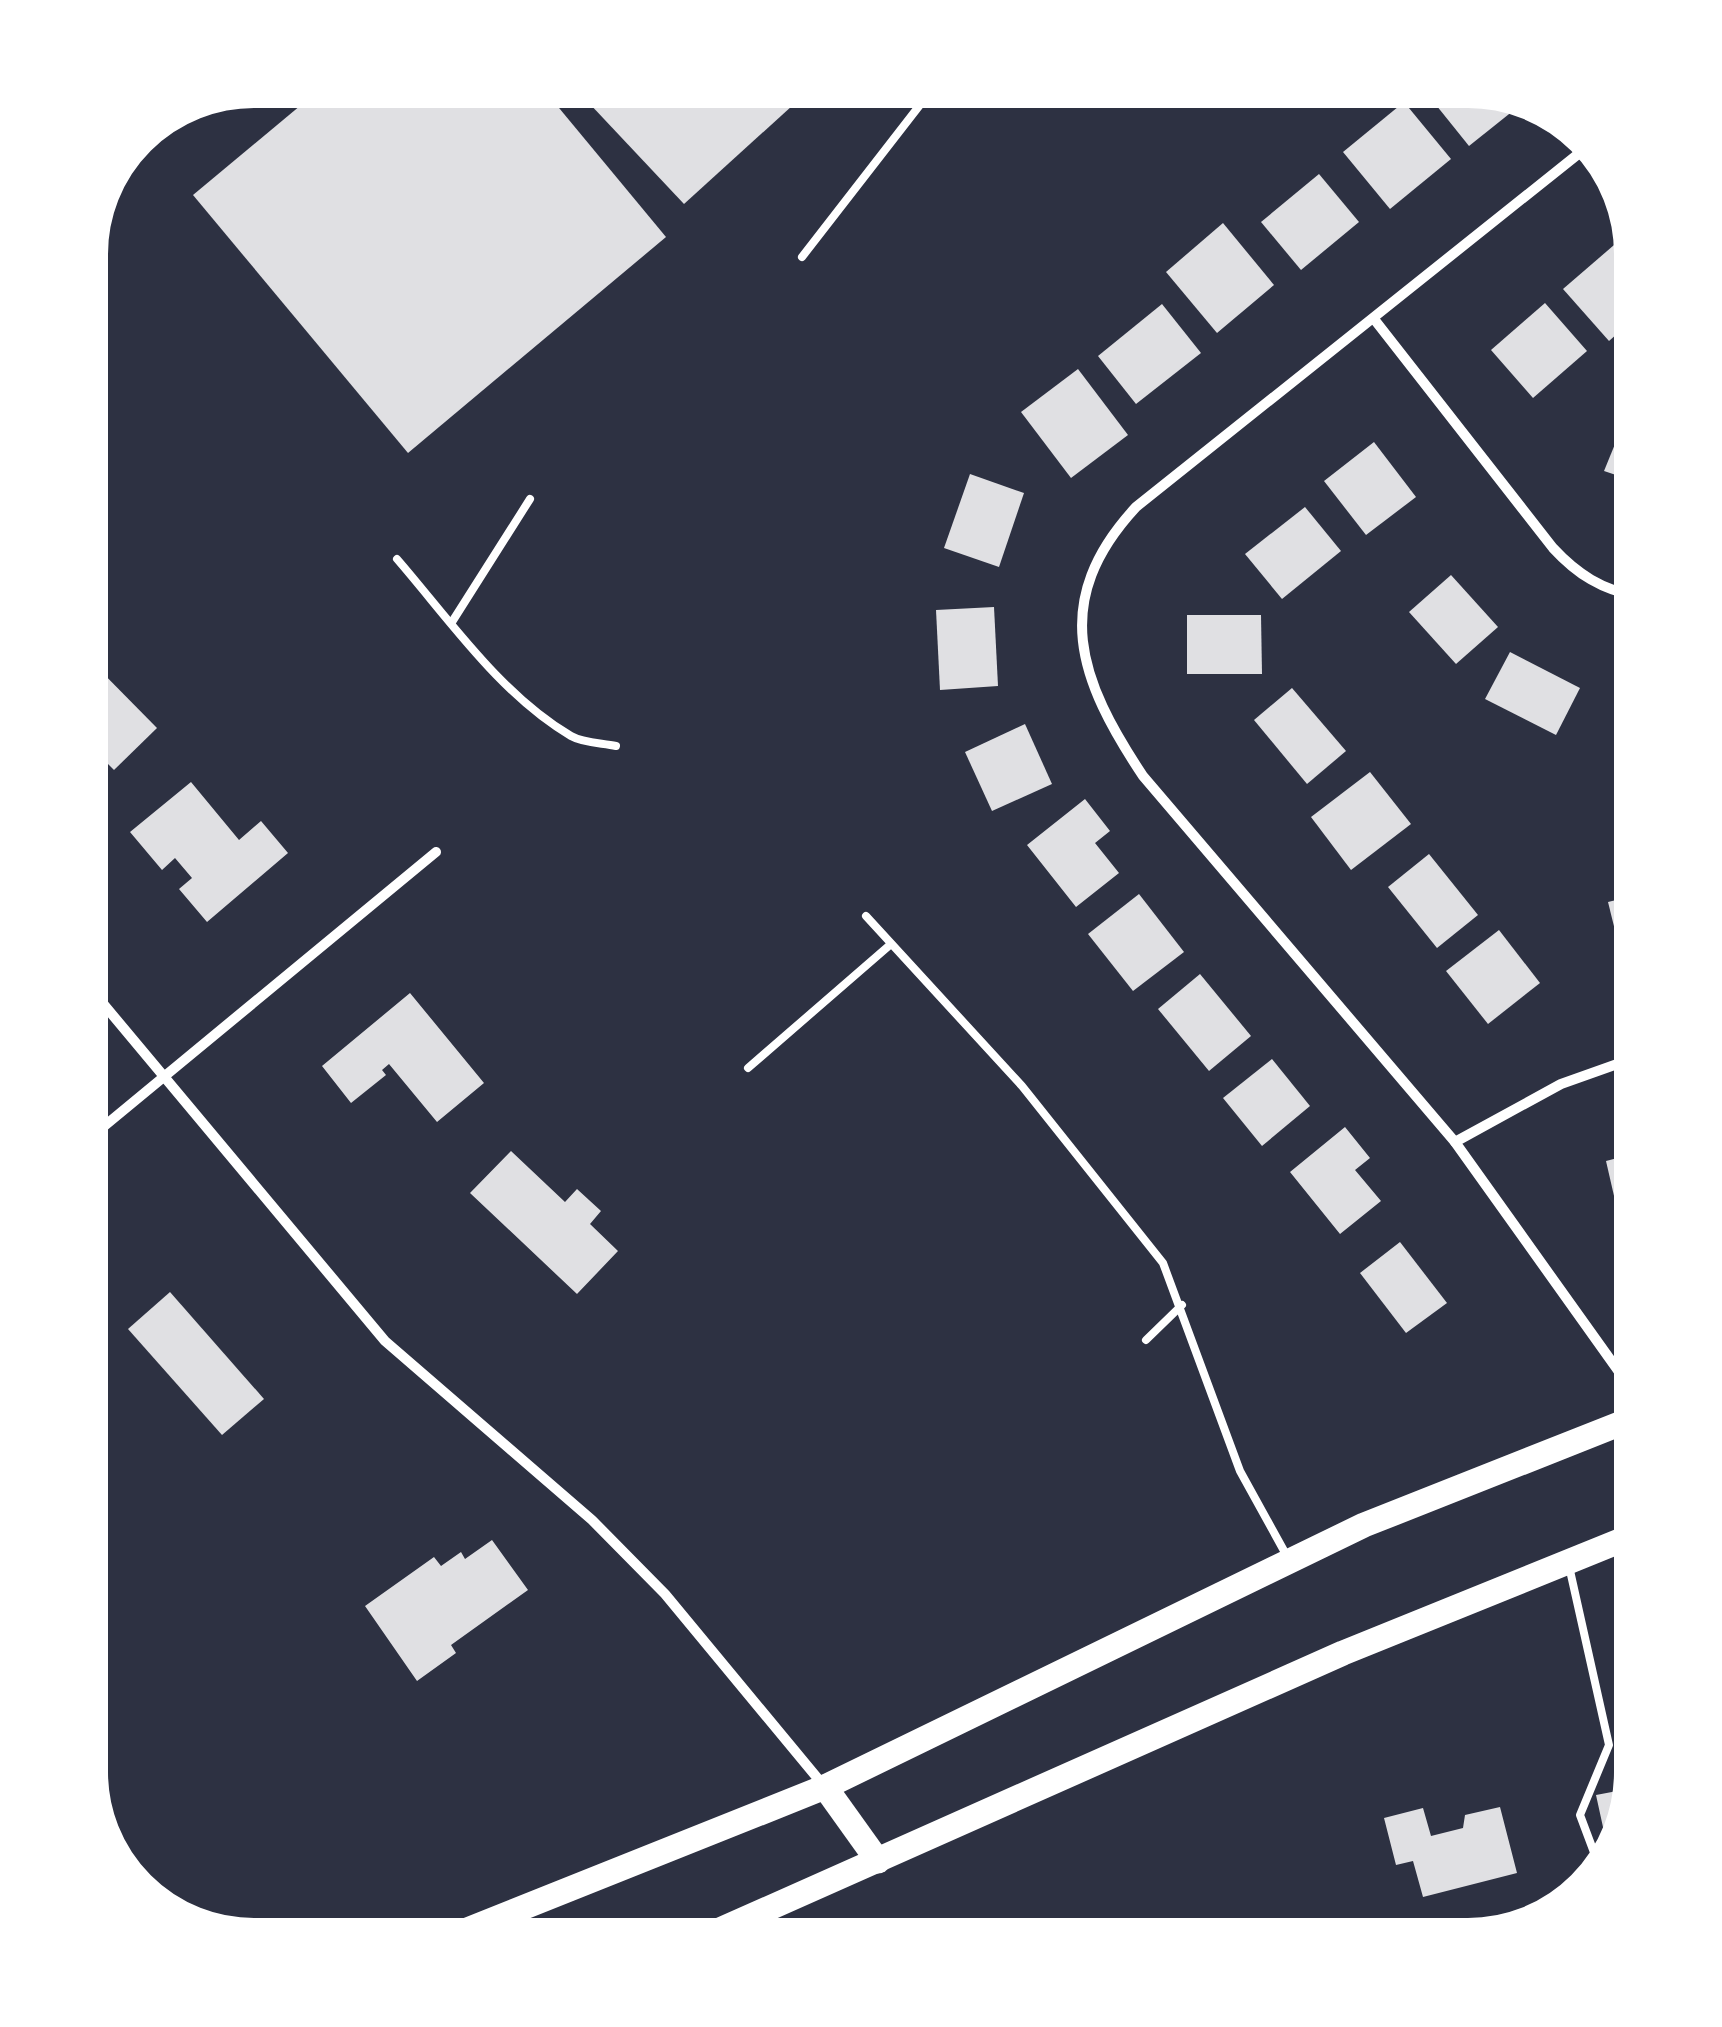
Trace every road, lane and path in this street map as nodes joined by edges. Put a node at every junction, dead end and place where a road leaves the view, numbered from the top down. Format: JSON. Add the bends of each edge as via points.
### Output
{"nodes":[{"id":1,"x":922,"y":103,"type":"edge"},
{"id":2,"x":1580,"y":153,"type":"edge"},
{"id":3,"x":802,"y":257,"type":"dead end"},
{"id":4,"x":1374,"y":318,"type":"junction"},
{"id":5,"x":530,"y":499,"type":"dead end"},
{"id":6,"x":397,"y":559,"type":"dead end"},
{"id":7,"x":1620,"y":593,"type":"edge"},
{"id":8,"x":452,"y":622,"type":"junction"},
{"id":9,"x":616,"y":746,"type":"dead end"},
{"id":10,"x":436,"y":852,"type":"dead end"},
{"id":11,"x":866,"y":916,"type":"dead end"},
{"id":12,"x":892,"y":944,"type":"junction"},
{"id":13,"x":103,"y":1004,"type":"edge"},
{"id":14,"x":1620,"y":1064,"type":"edge"},
{"id":15,"x":748,"y":1068,"type":"dead end"},
{"id":16,"x":164,"y":1078,"type":"junction"},
{"id":17,"x":103,"y":1127,"type":"edge"},
{"id":18,"x":1456,"y":1142,"type":"junction"},
{"id":19,"x":1182,"y":1305,"type":"junction"},
{"id":20,"x":1146,"y":1340,"type":"dead end"},
{"id":21,"x":1620,"y":1373,"type":"edge"},
{"id":22,"x":1620,"y":1425,"type":"edge"},
{"id":23,"x":1620,"y":1541,"type":"edge"},
{"id":24,"x":1290,"y":1562,"type":"junction"},
{"id":25,"x":1568,"y":1562,"type":"junction"},
{"id":26,"x":825,"y":1786,"type":"junction"},
{"id":27,"x":1595,"y":1854,"type":"edge"},
{"id":28,"x":878,"y":1861,"type":"junction"},
{"id":29,"x":482,"y":1924,"type":"edge"},
{"id":30,"x":735,"y":1924,"type":"edge"}],
"edges":[{"from":1,"to":3,"type":"lane"},
{"from":2,"to":4,"type":"street"},
{"from":4,"to":7,"type":"street","via":[[1553,548],[1574,570]]},
{"from":4,"to":18,"type":"street","via":[[1136,506],[1109,536],[1078,625],[1092,688],[1143,776]]},
{"from":5,"to":8,"type":"lane"},
{"from":6,"to":8,"type":"lane"},
{"from":8,"to":9,"type":"lane","via":[[541,714],[574,738]]},
{"from":10,"to":16,"type":"street"},
{"from":11,"to":12,"type":"lane"},
{"from":12,"to":15,"type":"lane"},
{"from":12,"to":19,"type":"lane","via":[[1022,1086],[1163,1262]]},
{"from":13,"to":16,"type":"street"},
{"from":14,"to":18,"type":"street","via":[[1562,1084]]},
{"from":16,"to":17,"type":"street"},
{"from":16,"to":26,"type":"street","via":[[385,1342],[592,1520],[653,1582]]},
{"from":18,"to":21,"type":"street"},
{"from":19,"to":20,"type":"lane"},
{"from":19,"to":24,"type":"lane","via":[[1240,1471]]},
{"from":22,"to":24,"type":"main road","via":[[1364,1525]]},
{"from":23,"to":25,"type":"main road"},
{"from":24,"to":26,"type":"main road"},
{"from":25,"to":27,"type":"lane","via":[[1609,1745],[1580,1815]]},
{"from":25,"to":28,"type":"main road","via":[[1343,1652]]},
{"from":26,"to":28,"type":"main road"},
{"from":26,"to":29,"type":"main road"},
{"from":28,"to":30,"type":"main road"}]}
